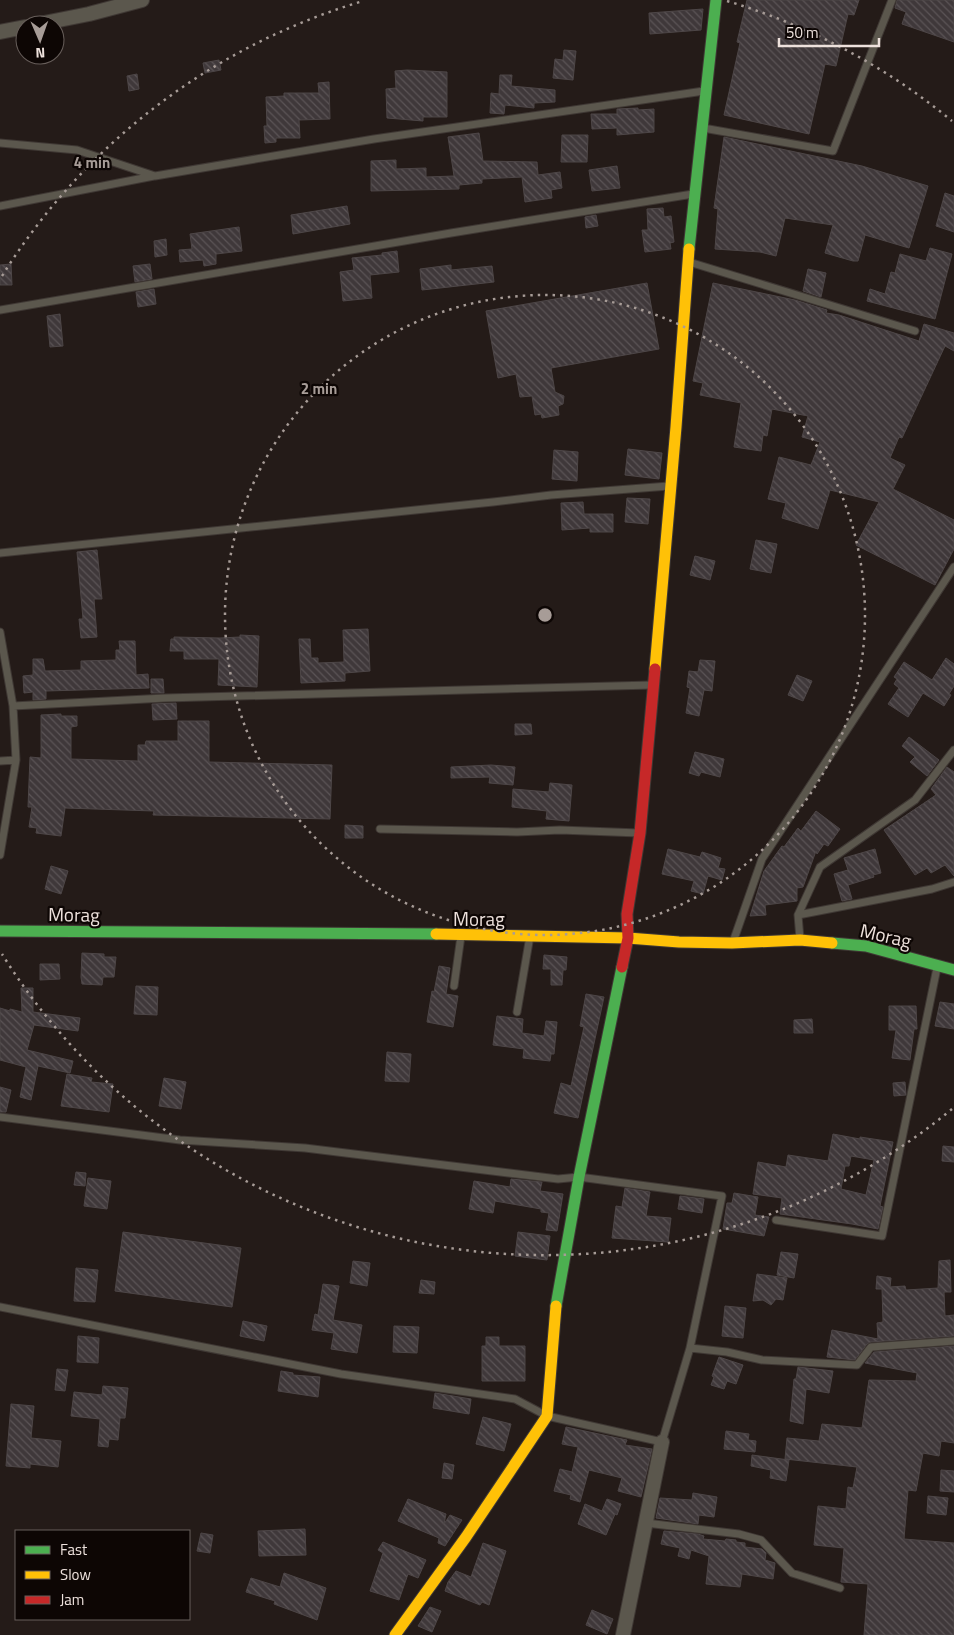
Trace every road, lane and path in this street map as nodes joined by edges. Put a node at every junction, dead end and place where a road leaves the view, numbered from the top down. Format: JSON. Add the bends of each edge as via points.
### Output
{"nodes":[{"id":1,"x":142,"y":0,"type":"edge"},
{"id":2,"x":716,"y":0,"type":"edge"},
{"id":3,"x":892,"y":0,"type":"edge"},
{"id":4,"x":65,"y":19,"type":"edge"},
{"id":5,"x":15,"y":29,"type":"edge"},
{"id":6,"x":0,"y":32,"type":"edge"},
{"id":7,"x":707,"y":90,"type":"junction"},
{"id":8,"x":702,"y":128,"type":"junction"},
{"id":9,"x":0,"y":143,"type":"edge"},
{"id":10,"x":154,"y":176,"type":"junction"},
{"id":11,"x":696,"y":193,"type":"junction"},
{"id":12,"x":0,"y":206,"type":"edge"},
{"id":13,"x":686,"y":261,"type":"junction"},
{"id":14,"x":0,"y":310,"type":"edge"},
{"id":15,"x":915,"y":331,"type":"dead end"},
{"id":16,"x":671,"y":486,"type":"junction"},
{"id":17,"x":0,"y":553,"type":"edge"},
{"id":18,"x":954,"y":567,"type":"edge"},
{"id":19,"x":0,"y":632,"type":"edge"},
{"id":20,"x":2,"y":660,"type":"edge"},
{"id":21,"x":652,"y":685,"type":"junction"},
{"id":22,"x":13,"y":706,"type":"junction"},
{"id":23,"x":954,"y":750,"type":"edge"},
{"id":24,"x":16,"y":760,"type":"junction"},
{"id":25,"x":0,"y":762,"type":"edge"},
{"id":26,"x":380,"y":829,"type":"dead end"},
{"id":27,"x":640,"y":833,"type":"junction"},
{"id":28,"x":0,"y":855,"type":"edge"},
{"id":29,"x":954,"y":882,"type":"edge"},
{"id":30,"x":798,"y":915,"type":"junction"},
{"id":31,"x":0,"y":931,"type":"edge"},
{"id":32,"x":461,"y":935,"type":"junction"},
{"id":33,"x":530,"y":935,"type":"junction"},
{"id":34,"x":628,"y":938,"type":"junction"},
{"id":35,"x":800,"y":940,"type":"junction"},
{"id":36,"x":732,"y":942,"type":"junction"},
{"id":37,"x":938,"y":965,"type":"junction"},
{"id":38,"x":954,"y":970,"type":"edge"},
{"id":39,"x":454,"y":986,"type":"dead end"},
{"id":40,"x":517,"y":1012,"type":"dead end"},
{"id":41,"x":0,"y":1117,"type":"edge"},
{"id":42,"x":578,"y":1177,"type":"junction"},
{"id":43,"x":776,"y":1220,"type":"dead end"},
{"id":44,"x":0,"y":1307,"type":"edge"},
{"id":45,"x":954,"y":1341,"type":"edge"},
{"id":46,"x":690,"y":1348,"type":"junction"},
{"id":47,"x":547,"y":1416,"type":"junction"},
{"id":48,"x":662,"y":1442,"type":"junction"},
{"id":49,"x":646,"y":1523,"type":"junction"},
{"id":50,"x":840,"y":1588,"type":"dead end"},
{"id":51,"x":395,"y":1635,"type":"edge"},
{"id":52,"x":623,"y":1635,"type":"edge"}],
"edges":[{"from":1,"to":4,"type":"street"},
{"from":2,"to":7,"type":"street"},
{"from":3,"to":8,"type":"lane","via":[[833,152]]},
{"from":5,"to":6,"type":"street"},
{"from":7,"to":8,"type":"street"},
{"from":7,"to":10,"type":"lane","via":[[374,139]]},
{"from":8,"to":11,"type":"street"},
{"from":9,"to":10,"type":"lane","via":[[77,150]]},
{"from":10,"to":12,"type":"lane"},
{"from":11,"to":13,"type":"street"},
{"from":11,"to":14,"type":"lane"},
{"from":13,"to":15,"type":"lane"},
{"from":13,"to":16,"type":"street"},
{"from":16,"to":17,"type":"lane","via":[[551,495]]},
{"from":16,"to":21,"type":"street"},
{"from":18,"to":36,"type":"lane","via":[[762,859]]},
{"from":19,"to":20,"type":"lane"},
{"from":20,"to":22,"type":"lane"},
{"from":21,"to":22,"type":"lane","via":[[165,698]]},
{"from":21,"to":27,"type":"street"},
{"from":22,"to":24,"type":"lane"},
{"from":23,"to":30,"type":"lane","via":[[915,800],[820,867]]},
{"from":24,"to":25,"type":"lane"},
{"from":24,"to":28,"type":"lane"},
{"from":26,"to":27,"type":"lane"},
{"from":27,"to":34,"type":"street","via":[[627,914]]},
{"from":29,"to":30,"type":"lane"},
{"from":30,"to":35,"type":"lane"},
{"from":31,"to":32,"type":"street","name":"Morag"},
{"from":32,"to":33,"type":"street","name":"Morag"},
{"from":32,"to":39,"type":"lane"},
{"from":33,"to":34,"type":"street","name":"Morag"},
{"from":33,"to":40,"type":"lane"},
{"from":34,"to":36,"type":"street","name":"Morag"},
{"from":34,"to":42,"type":"street"},
{"from":35,"to":36,"type":"street","name":"Morag"},
{"from":35,"to":37,"type":"street","name":"Morag","via":[[866,946]]},
{"from":37,"to":38,"type":"street","name":"Morag"},
{"from":37,"to":43,"type":"lane","via":[[882,1236]]},
{"from":41,"to":42,"type":"lane","via":[[180,1140],[305,1148],[558,1180]]},
{"from":42,"to":46,"type":"lane","via":[[722,1196]]},
{"from":42,"to":47,"type":"street","via":[[555,1310]]},
{"from":44,"to":47,"type":"lane","via":[[341,1374],[516,1399]]},
{"from":45,"to":46,"type":"lane","via":[[872,1347],[857,1365],[762,1360]]},
{"from":46,"to":48,"type":"lane"},
{"from":47,"to":48,"type":"lane"},
{"from":47,"to":51,"type":"street"},
{"from":48,"to":49,"type":"street"},
{"from":49,"to":50,"type":"lane","via":[[739,1534],[762,1540],[792,1573]]},
{"from":49,"to":52,"type":"street"}]}
